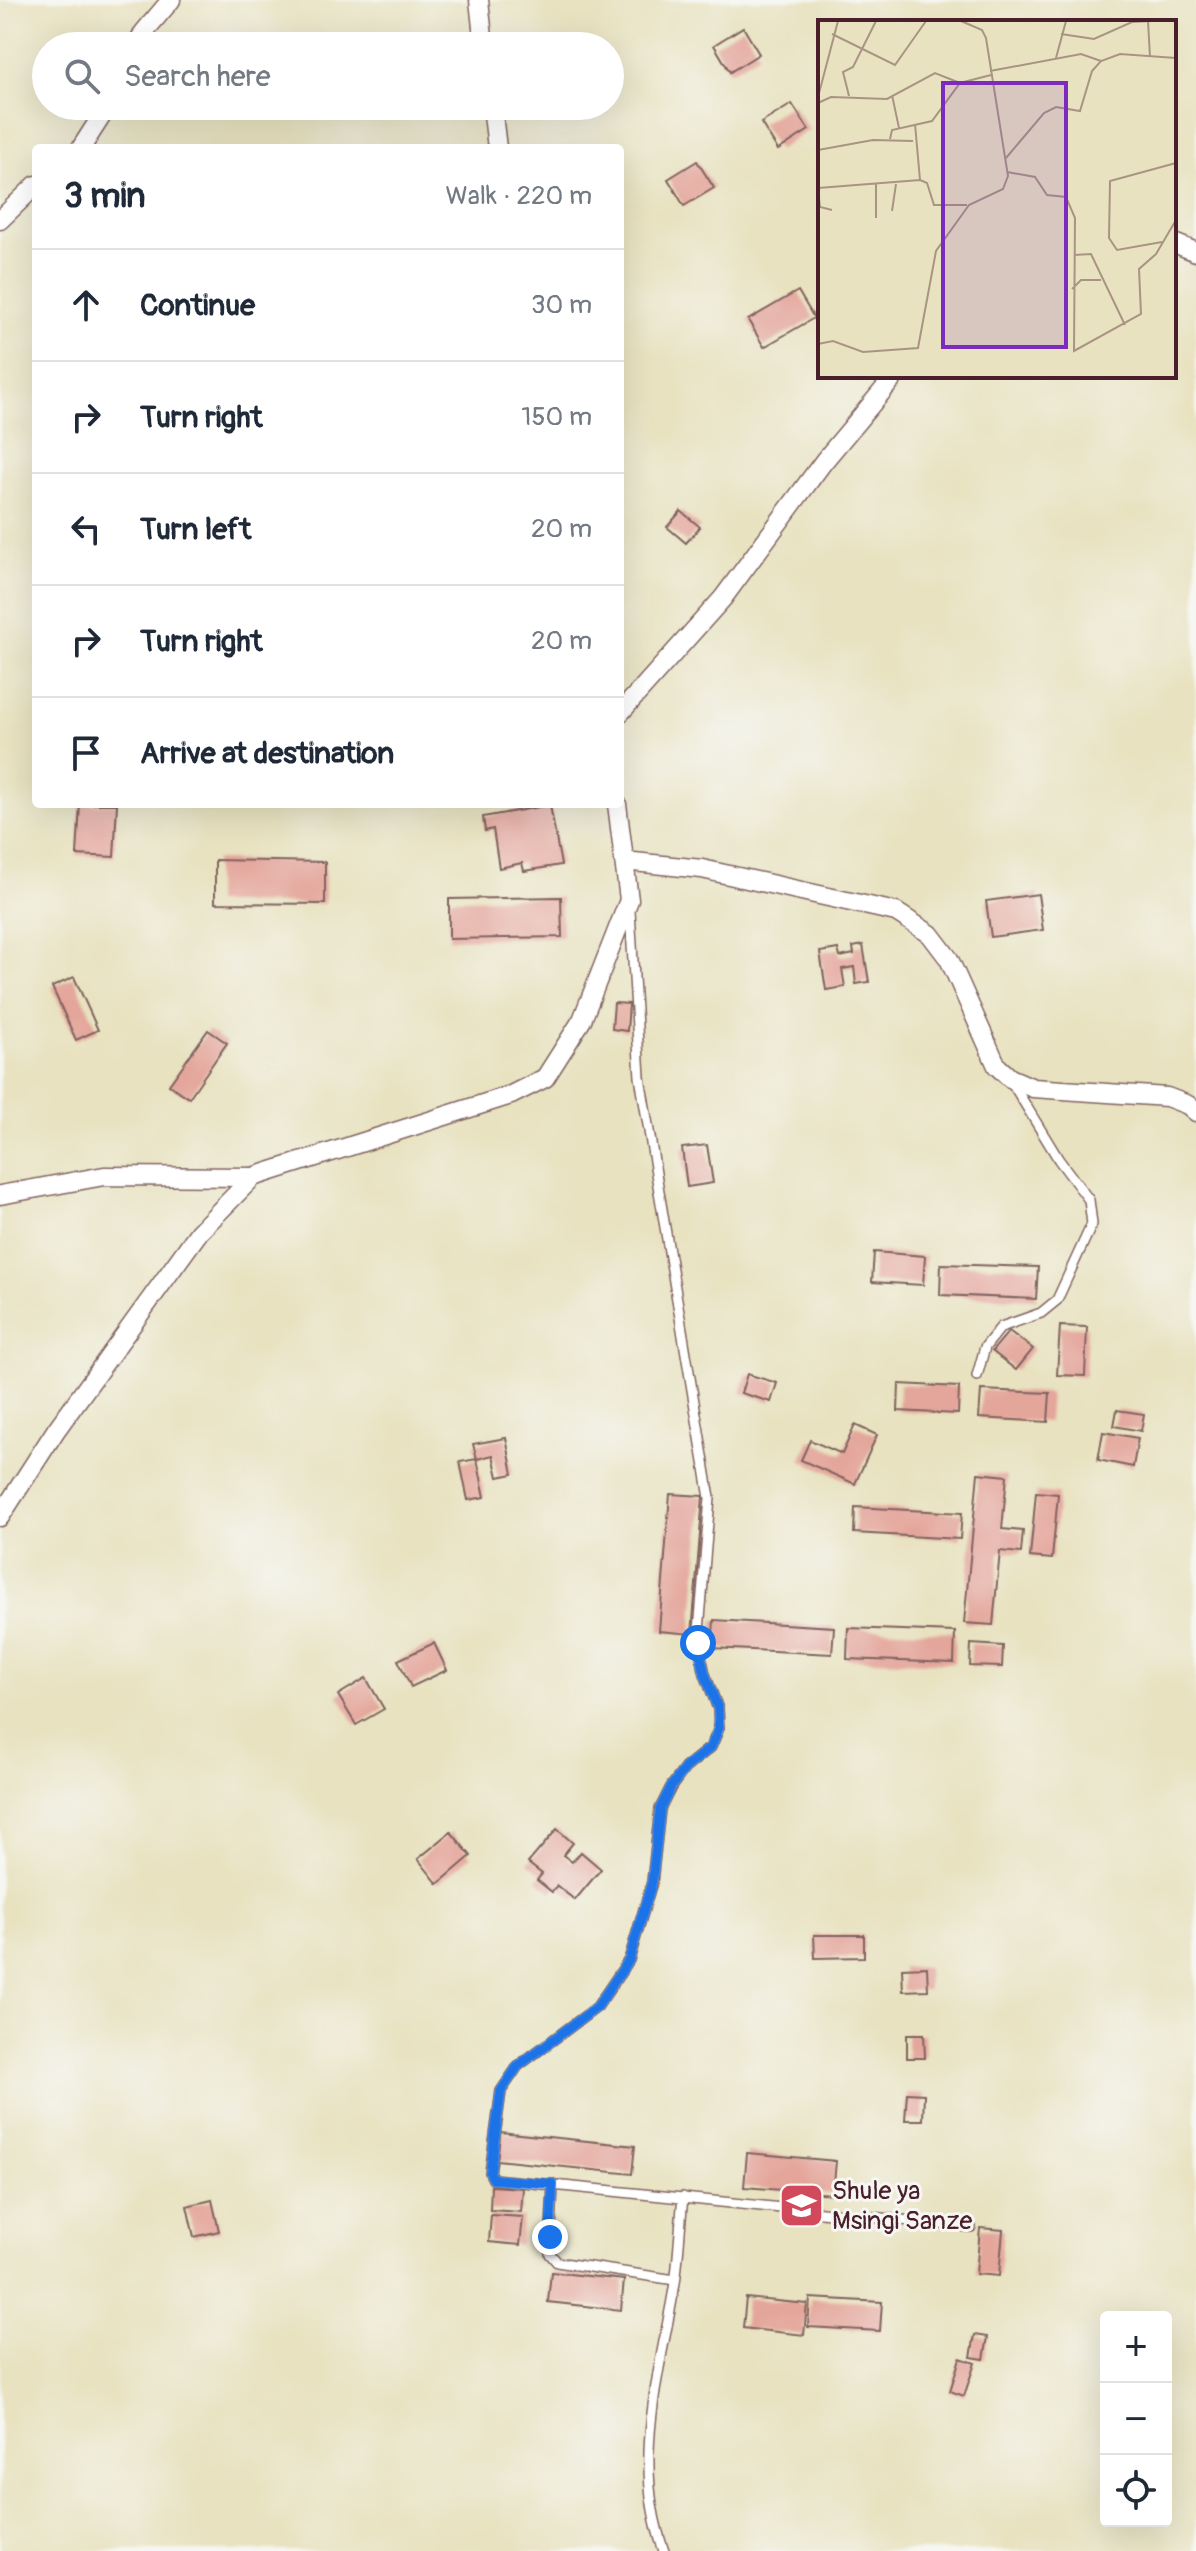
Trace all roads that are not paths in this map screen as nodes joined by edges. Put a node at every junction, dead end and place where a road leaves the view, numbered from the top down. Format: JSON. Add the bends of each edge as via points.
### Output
{"nodes":[{"id":1,"x":171,"y":0,"type":"edge"},
{"id":2,"x":479,"y":0,"type":"edge"},
{"id":3,"x":144,"y":32,"type":"edge"},
{"id":4,"x":482,"y":32,"type":"edge"},
{"id":5,"x":99,"y":120,"type":"edge"},
{"id":6,"x":494,"y":120,"type":"edge"},
{"id":7,"x":84,"y":144,"type":"edge"},
{"id":8,"x":497,"y":144,"type":"edge"},
{"id":9,"x":32,"y":189,"type":"edge"},
{"id":10,"x":0,"y":220,"type":"edge"},
{"id":11,"x":1176,"y":244,"type":"edge"},
{"id":12,"x":1196,"y":252,"type":"edge"},
{"id":13,"x":893,"y":378,"type":"edge"},
{"id":14,"x":624,"y":709,"type":"edge"},
{"id":15,"x":617,"y":808,"type":"edge"},
{"id":16,"x":624,"y":861,"type":"junction"},
{"id":17,"x":629,"y":900,"type":"junction"},
{"id":18,"x":1010,"y":1078,"type":"junction"},
{"id":19,"x":1196,"y":1112,"type":"edge"},
{"id":20,"x":253,"y":1177,"type":"junction"},
{"id":21,"x":0,"y":1195,"type":"edge"},
{"id":22,"x":977,"y":1376,"type":"dead end"},
{"id":23,"x":0,"y":1517,"type":"edge"},
{"id":24,"x":553,"y":2184,"type":"junction"},
{"id":25,"x":683,"y":2197,"type":"junction"},
{"id":26,"x":971,"y":2227,"type":"dead end"},
{"id":27,"x":675,"y":2280,"type":"junction"},
{"id":28,"x":664,"y":2551,"type":"edge"}],
"edges":[{"from":1,"to":3,"type":"street"},
{"from":2,"to":4,"type":"street"},
{"from":5,"to":7,"type":"street"},
{"from":6,"to":8,"type":"street"},
{"from":9,"to":10,"type":"street"},
{"from":11,"to":12,"type":"street"},
{"from":13,"to":14,"type":"street","via":[[824,461],[723,598]]},
{"from":15,"to":16,"type":"street"},
{"from":16,"to":17,"type":"street"},
{"from":16,"to":18,"type":"street","via":[[702,869],[896,912],[930,934],[949,959],[997,1066]]},
{"from":17,"to":20,"type":"street","via":[[582,1020],[545,1078],[511,1095]]},
{"from":17,"to":24,"type":"lane","via":[[640,1077],[710,1498],[698,1643],[719,1728],[711,1747],[685,1768],[660,1809],[652,1882],[629,1960],[597,2007],[518,2066],[501,2091],[493,2179]]},
{"from":18,"to":19,"type":"street","via":[[1033,1088],[1167,1097]]},
{"from":18,"to":22,"type":"lane","via":[[1089,1200],[1092,1224],[1057,1300],[1041,1313],[1001,1327],[985,1347]]},
{"from":20,"to":21,"type":"street","via":[[104,1176]]},
{"from":20,"to":23,"type":"street","via":[[199,1232]]},
{"from":24,"to":25,"type":"lane"},
{"from":24,"to":27,"type":"lane","via":[[550,2254],[557,2262]]},
{"from":25,"to":26,"type":"lane"},
{"from":25,"to":27,"type":"lane"},
{"from":27,"to":28,"type":"lane","via":[[647,2462],[650,2500]]}]}
